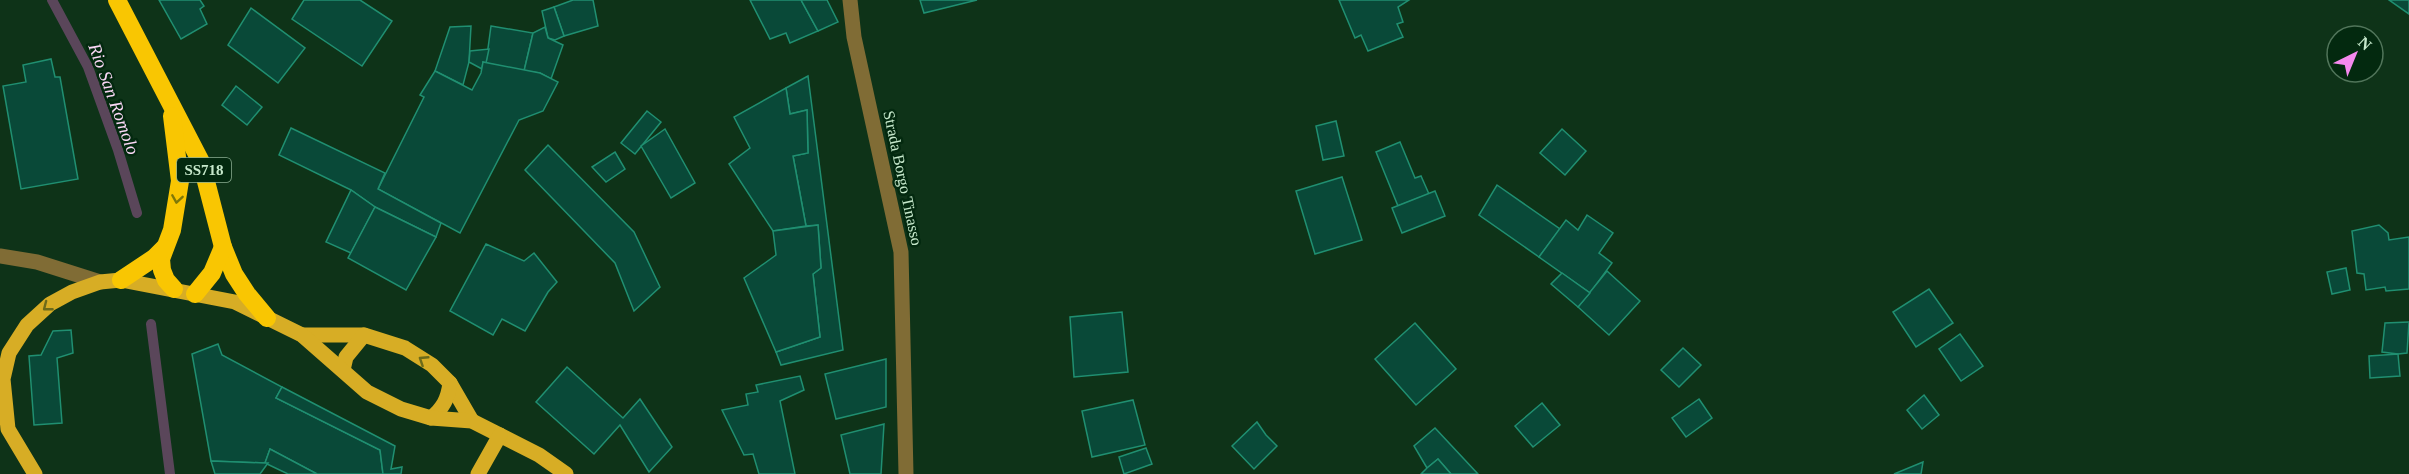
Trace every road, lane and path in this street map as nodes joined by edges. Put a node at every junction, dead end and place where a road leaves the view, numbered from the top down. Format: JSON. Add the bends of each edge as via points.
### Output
{"nodes":[{"id":1,"x":117,"y":0,"type":"edge"},
{"id":2,"x":850,"y":0,"type":"edge"},
{"id":3,"x":170,"y":99,"type":"junction"},
{"id":4,"x":223,"y":247,"type":"junction"},
{"id":5,"x":164,"y":248,"type":"junction"},
{"id":6,"x":0,"y":255,"type":"edge"},
{"id":7,"x":121,"y":280,"type":"junction"},
{"id":8,"x":100,"y":282,"type":"junction"},
{"id":9,"x":174,"y":290,"type":"junction"},
{"id":10,"x":195,"y":294,"type":"junction"},
{"id":11,"x":267,"y":318,"type":"junction"},
{"id":12,"x":302,"y":335,"type":"junction"},
{"id":13,"x":364,"y":335,"type":"junction"},
{"id":14,"x":343,"y":370,"type":"junction"},
{"id":15,"x":450,"y":382,"type":"junction"},
{"id":16,"x":431,"y":418,"type":"junction"},
{"id":17,"x":472,"y":421,"type":"junction"},
{"id":18,"x":500,"y":435,"type":"junction"},
{"id":19,"x":35,"y":474,"type":"edge"},
{"id":20,"x":478,"y":474,"type":"edge"},
{"id":21,"x":566,"y":474,"type":"edge"},
{"id":22,"x":906,"y":474,"type":"edge"}],
"edges":[{"from":1,"to":3,"type":"highway","number":"SS718"},
{"from":2,"to":22,"type":"street","name":"Strada Borgo Tinasso","via":[[854,37],[901,252]]},
{"from":3,"to":4,"type":"highway","number":"SS718","via":[[201,162]]},
{"from":3,"to":5,"type":"highway","number":"SS718","one_way":true,"via":[[180,181],[172,230]]},
{"from":4,"to":10,"type":"highway","via":[[212,273]]},
{"from":4,"to":11,"type":"highway","number":"SS718","via":[[234,274]]},
{"from":5,"to":7,"type":"highway"},
{"from":5,"to":9,"type":"highway","number":"SS718","via":[[162,270]]},
{"from":6,"to":8,"type":"street"},
{"from":7,"to":8,"type":"main road"},
{"from":7,"to":9,"type":"main road"},
{"from":8,"to":19,"type":"main road","one_way":true,"via":[[50,304],[27,325],[9,353],[3,379],[8,429]]},
{"from":9,"to":10,"type":"main road"},
{"from":10,"to":11,"type":"main road","via":[[235,302]]},
{"from":11,"to":12,"type":"main road"},
{"from":12,"to":13,"type":"main road"},
{"from":12,"to":14,"type":"main road"},
{"from":13,"to":14,"type":"main road","via":[[352,346]]},
{"from":15,"to":13,"type":"main road","one_way":true,"via":[[405,348]]},
{"from":14,"to":16,"type":"main road","via":[[367,392]]},
{"from":15,"to":16,"type":"main road","via":[[448,398]]},
{"from":15,"to":17,"type":"main road"},
{"from":16,"to":17,"type":"main road"},
{"from":17,"to":18,"type":"main road"},
{"from":18,"to":20,"type":"main road"},
{"from":18,"to":21,"type":"main road","via":[[539,454]]}]}
